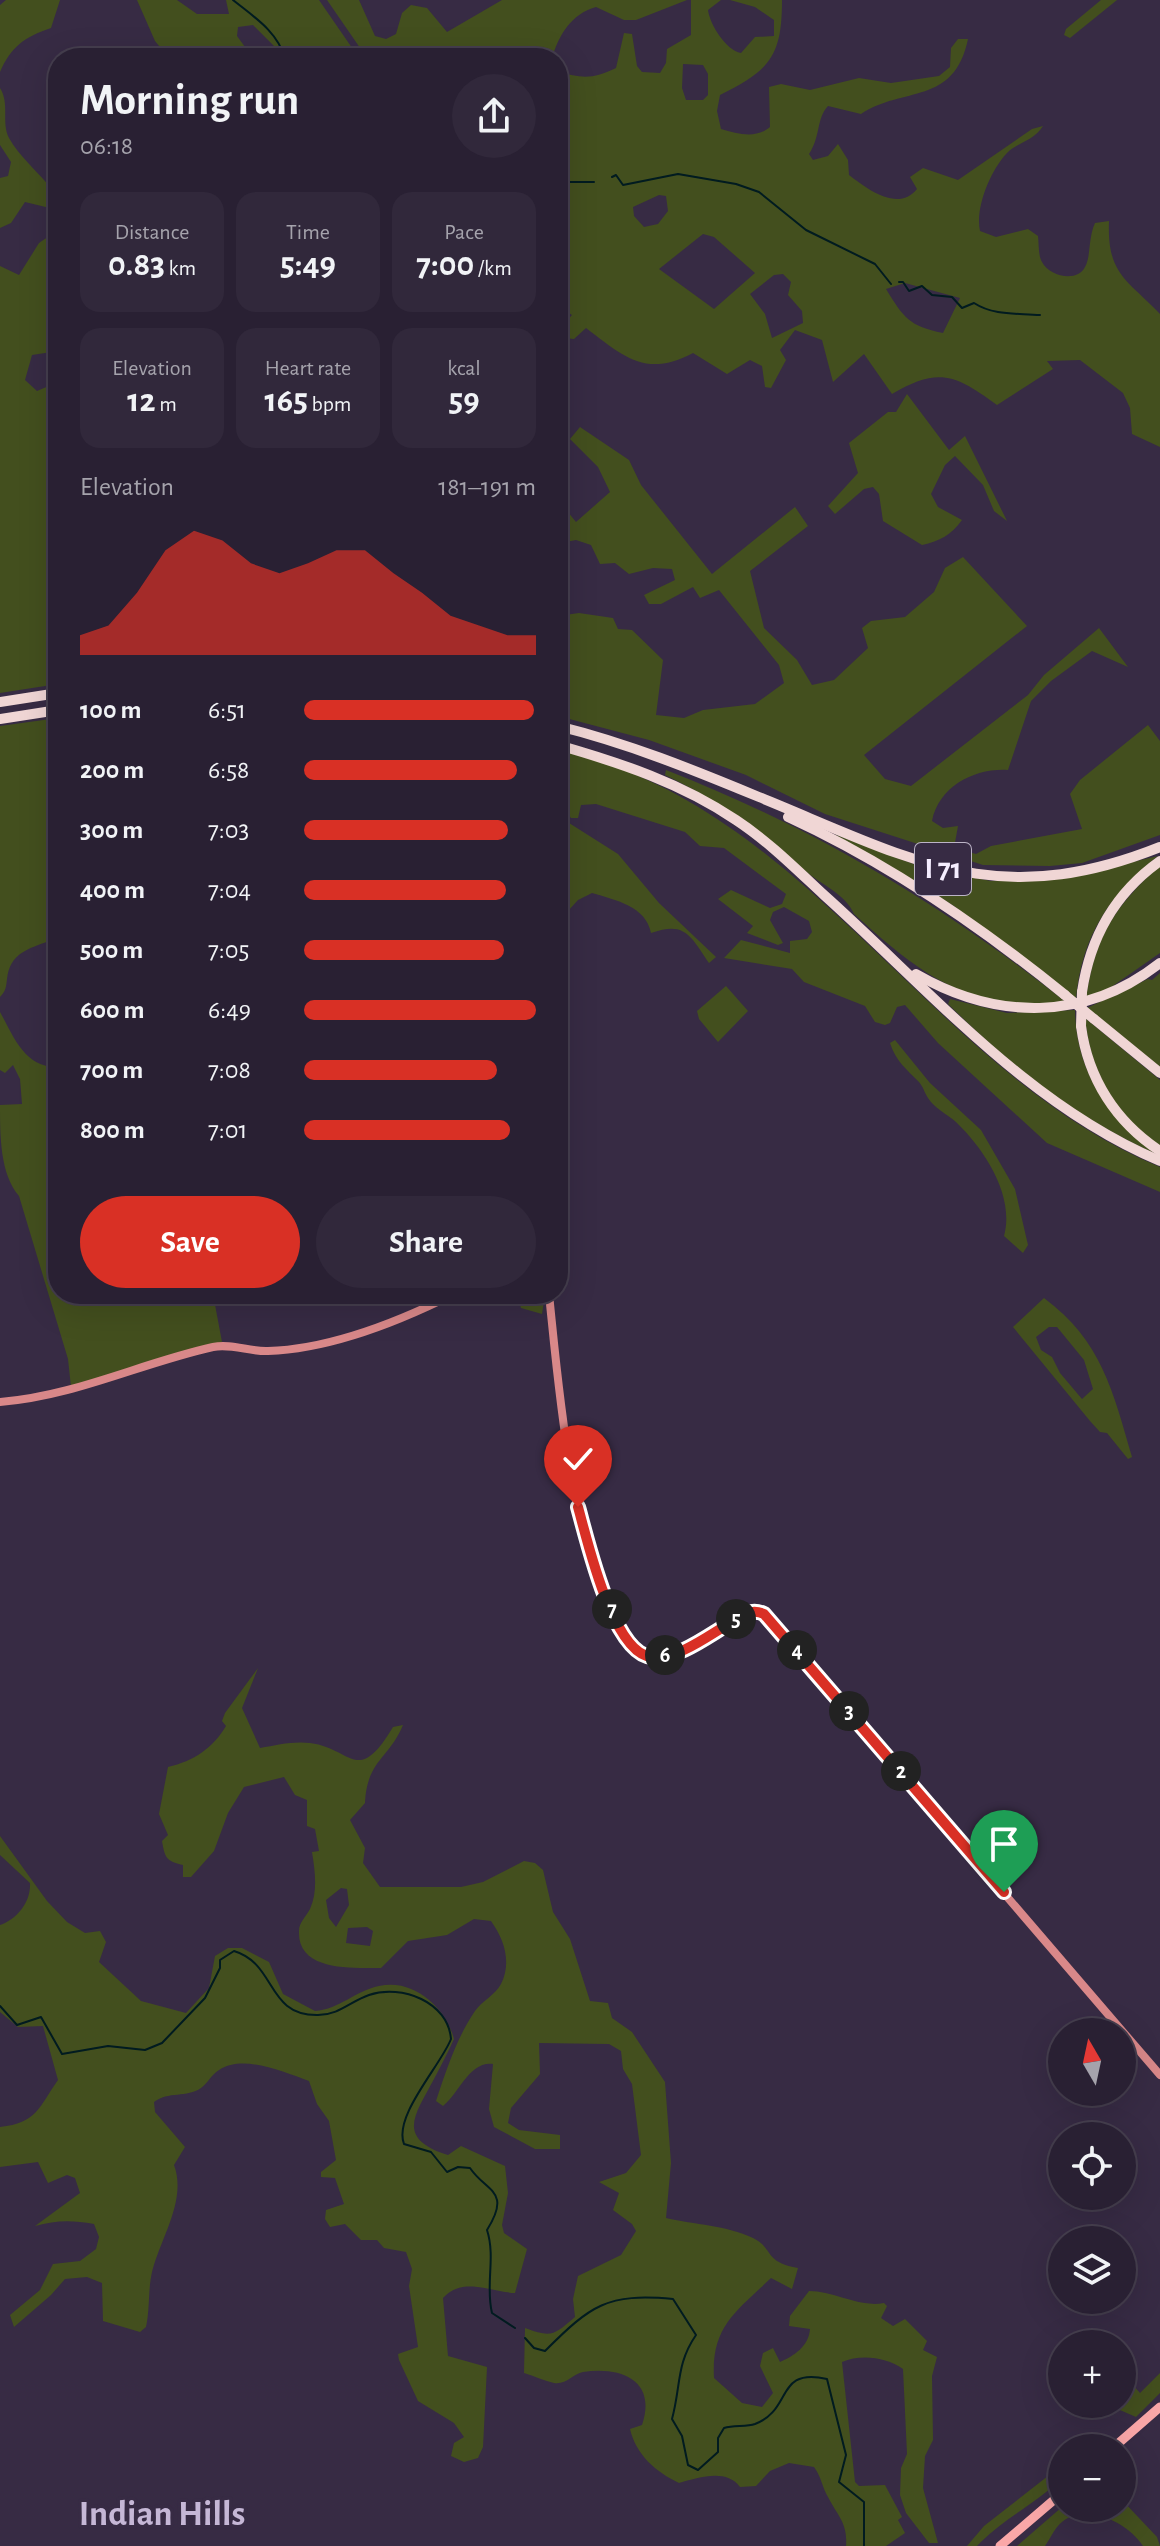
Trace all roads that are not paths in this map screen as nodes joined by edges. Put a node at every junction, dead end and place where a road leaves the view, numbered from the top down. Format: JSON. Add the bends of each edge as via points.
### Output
{"nodes":[{"id":1,"x":48,"y":695,"type":"edge"},
{"id":2,"x":0,"y":702,"type":"edge"},
{"id":3,"x":48,"y":712,"type":"edge"},
{"id":4,"x":0,"y":719,"type":"edge"},
{"id":5,"x":568,"y":729,"type":"edge"},
{"id":6,"x":568,"y":748,"type":"edge"},
{"id":7,"x":736,"y":790,"type":"junction"},
{"id":8,"x":1160,"y":847,"type":"edge"},
{"id":9,"x":1160,"y":861,"type":"edge"},
{"id":10,"x":1160,"y":963,"type":"edge"},
{"id":11,"x":904,"y":967,"type":"junction"},
{"id":12,"x":1160,"y":1073,"type":"edge"},
{"id":13,"x":1160,"y":1151,"type":"edge"},
{"id":14,"x":1160,"y":1161,"type":"edge"},
{"id":15,"x":433,"y":1304,"type":"edge"},
{"id":16,"x":550,"y":1304,"type":"edge"},
{"id":17,"x":0,"y":1402,"type":"edge"},
{"id":18,"x":1160,"y":2075,"type":"edge"},
{"id":19,"x":1160,"y":2407,"type":"edge"},
{"id":20,"x":1129,"y":2434,"type":"edge"},
{"id":21,"x":1048,"y":2505,"type":"edge"},
{"id":22,"x":1000,"y":2546,"type":"edge"}],
"edges":[{"from":1,"to":2,"type":"highway"},
{"from":3,"to":4,"type":"highway"},
{"from":5,"to":7,"type":"highway","number":"I 71","via":[[638,750]]},
{"from":6,"to":11,"type":"highway","via":[[658,777],[726,814],[770,846]]},
{"from":7,"to":8,"type":"highway","number":"I 71","via":[[893,854],[979,875],[1076,872]]},
{"from":7,"to":12,"type":"highway","bridge":true,"via":[[912,884],[992,938]]},
{"from":9,"to":13,"type":"highway","bridge":true,"via":[[1126,890],[1103,922],[1089,956],[1081,1026],[1100,1088],[1123,1120]]},
{"from":10,"to":11,"type":"highway","via":[[1094,1000],[1025,1010],[963,997]]},
{"from":11,"to":14,"type":"highway","via":[[1037,1090],[1097,1131]]},
{"from":15,"to":17,"type":"street","via":[[350,1335],[268,1351],[213,1347],[67,1392]]},
{"from":16,"to":18,"type":"street","via":[[573,1490],[596,1573],[629,1644],[646,1656],[661,1657],[746,1613],[766,1616]]},
{"from":19,"to":20,"type":"main road"},
{"from":21,"to":22,"type":"main road"}]}
